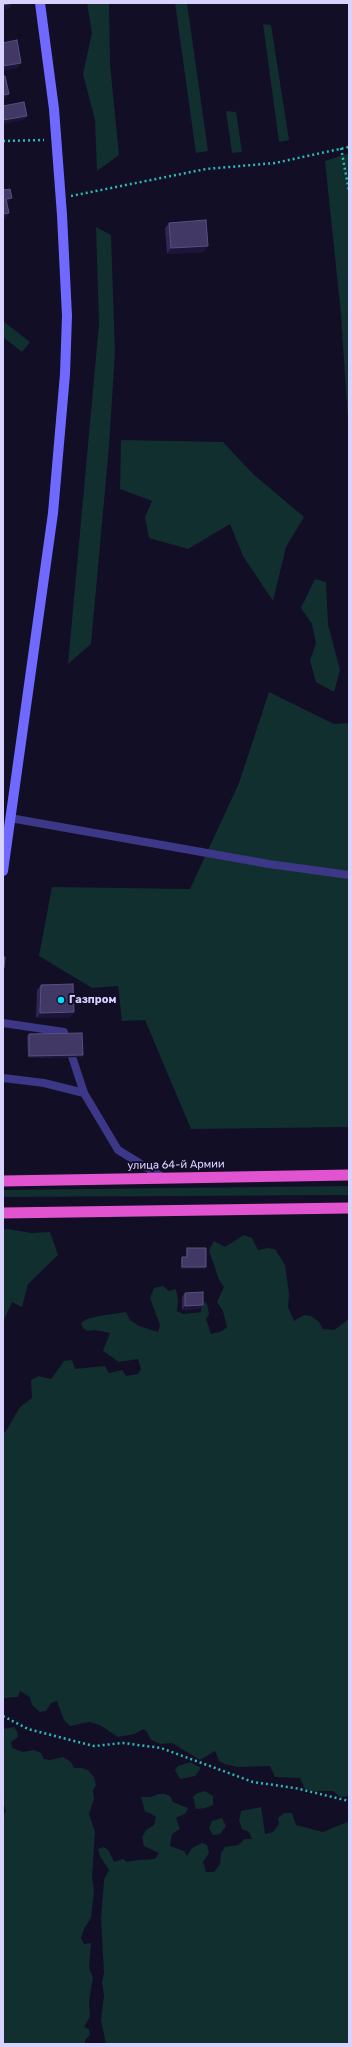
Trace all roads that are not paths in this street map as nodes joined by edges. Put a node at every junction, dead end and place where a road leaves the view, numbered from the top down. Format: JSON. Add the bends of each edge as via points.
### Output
{"nodes":[{"id":1,"x":40,"y":3,"type":"edge"},
{"id":2,"x":10,"y":818,"type":"junction"},
{"id":3,"x":3,"y":871,"type":"edge"},
{"id":4,"x":349,"y":875,"type":"edge"},
{"id":5,"x":3,"y":1023,"type":"edge"},
{"id":6,"x":3,"y":1078,"type":"edge"},
{"id":7,"x":84,"y":1093,"type":"junction"},
{"id":8,"x":349,"y":1175,"type":"edge"},
{"id":9,"x":164,"y":1178,"type":"junction"},
{"id":10,"x":3,"y":1181,"type":"edge"},
{"id":11,"x":349,"y":1208,"type":"edge"},
{"id":12,"x":3,"y":1213,"type":"edge"}],
"edges":[{"from":1,"to":2,"type":"main road","via":[[61,198],[67,316],[66,374],[53,513]]},
{"from":2,"to":3,"type":"main road"},
{"from":2,"to":4,"type":"lane","via":[[269,864]]},
{"from":5,"to":7,"type":"lane","via":[[64,1032]]},
{"from":6,"to":7,"type":"lane","via":[[44,1083]]},
{"from":7,"to":9,"type":"lane","via":[[118,1150]]},
{"from":8,"to":9,"type":"highway","name":"улица 64-й Армии"},
{"from":9,"to":10,"type":"highway","name":"улица 64-й Армии"},
{"from":11,"to":12,"type":"highway"}]}
